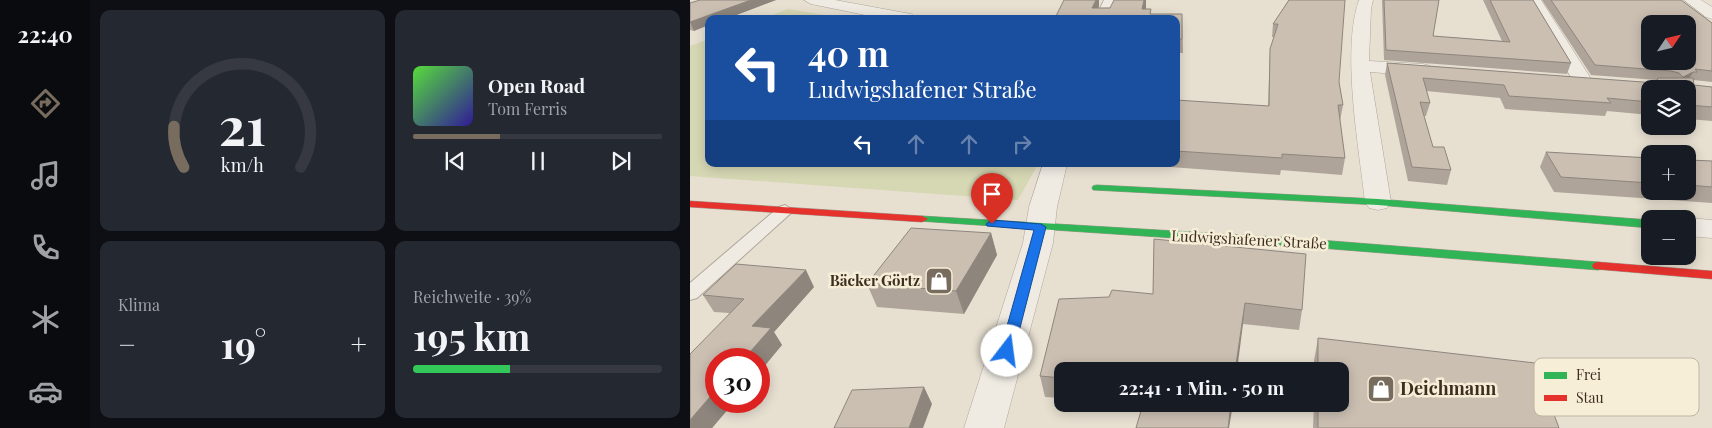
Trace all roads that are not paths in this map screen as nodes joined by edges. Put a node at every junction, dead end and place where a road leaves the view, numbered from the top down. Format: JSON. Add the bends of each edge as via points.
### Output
{"nodes":[{"id":1,"x":811,"y":0,"type":"edge"},
{"id":2,"x":1110,"y":0,"type":"edge"},
{"id":3,"x":1366,"y":0,"type":"edge"},
{"id":4,"x":1534,"y":0,"type":"edge"},
{"id":5,"x":1691,"y":0,"type":"edge"},
{"id":6,"x":1712,"y":14,"type":"edge"},
{"id":7,"x":890,"y":15,"type":"edge"},
{"id":8,"x":1104,"y":15,"type":"edge"},
{"id":9,"x":1360,"y":66,"type":"junction"},
{"id":10,"x":1438,"y":71,"type":"edge"},
{"id":11,"x":1564,"y":81,"type":"edge"},
{"id":12,"x":1054,"y":167,"type":"edge"},
{"id":13,"x":1097,"y":188,"type":"dead end"},
{"id":14,"x":1378,"y":202,"type":"junction"},
{"id":15,"x":690,"y":204,"type":"edge"},
{"id":16,"x":785,"y":210,"type":"junction"},
{"id":17,"x":1042,"y":217,"type":"junction"},
{"id":18,"x":1641,"y":223,"type":"edge"},
{"id":19,"x":1696,"y":228,"type":"edge"},
{"id":20,"x":1712,"y":229,"type":"edge"},
{"id":21,"x":1712,"y":275,"type":"edge"},
{"id":22,"x":690,"y":293,"type":"edge"},
{"id":23,"x":984,"y":428,"type":"edge"}],
"edges":[{"from":1,"to":7,"type":"street"},
{"from":2,"to":8,"type":"street"},
{"from":3,"to":9,"type":"street"},
{"from":4,"to":11,"type":"street","via":[[1592,83]]},
{"from":5,"to":6,"type":"street"},
{"from":9,"to":10,"type":"street"},
{"from":9,"to":14,"type":"street"},
{"from":12,"to":17,"type":"street"},
{"from":13,"to":14,"type":"main road"},
{"from":14,"to":18,"type":"main road"},
{"from":15,"to":16,"type":"main road","name":"Ludwigshafener Straße"},
{"from":16,"to":17,"type":"main road","name":"Ludwigshafener Straße"},
{"from":16,"to":22,"type":"lane"},
{"from":17,"to":21,"type":"main road","name":"Ludwigshafener Straße","via":[[1294,242]]},
{"from":17,"to":23,"type":"street"},
{"from":19,"to":20,"type":"street"}]}
